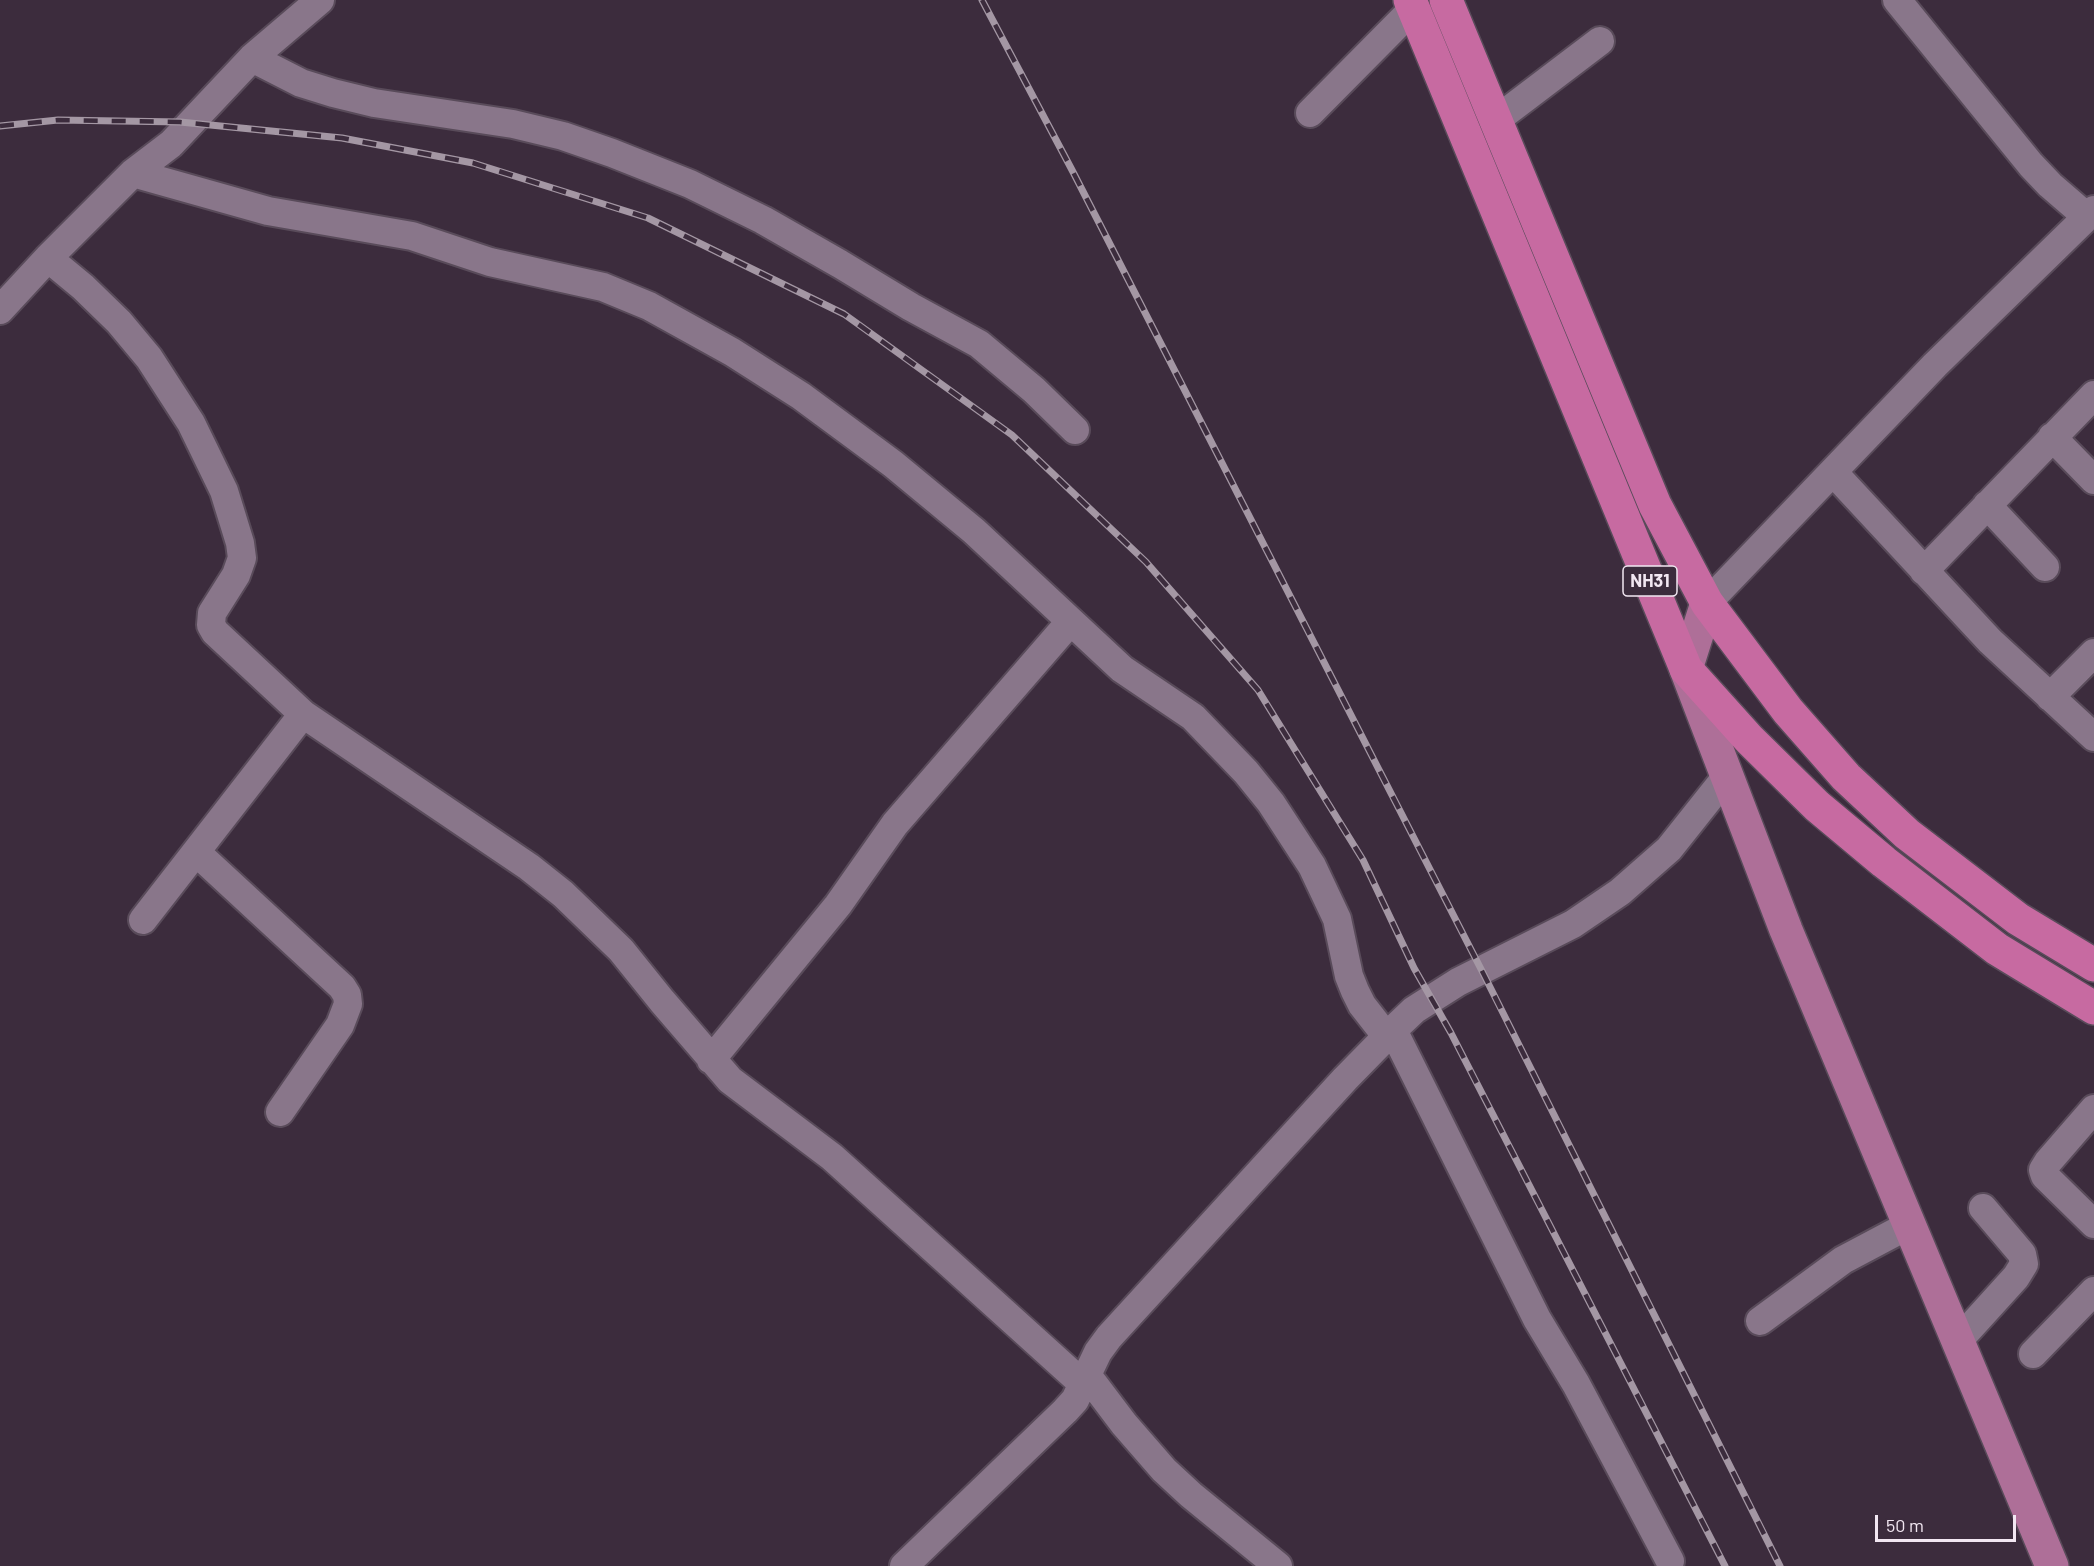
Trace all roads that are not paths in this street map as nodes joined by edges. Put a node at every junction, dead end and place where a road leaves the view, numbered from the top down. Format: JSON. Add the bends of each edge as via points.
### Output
{"nodes":[{"id":1,"x":320,"y":0,"type":"edge"},
{"id":2,"x":1446,"y":0,"type":"edge"},
{"id":3,"x":1897,"y":0,"type":"edge"},
{"id":4,"x":1411,"y":4,"type":"edge"},
{"id":5,"x":1600,"y":41,"type":"dead end"},
{"id":6,"x":252,"y":58,"type":"junction"},
{"id":7,"x":1310,"y":112,"type":"dead end"},
{"id":8,"x":1496,"y":120,"type":"junction"},
{"id":9,"x":134,"y":173,"type":"junction"},
{"id":10,"x":2090,"y":213,"type":"edge"},
{"id":11,"x":48,"y":258,"type":"junction"},
{"id":12,"x":0,"y":310,"type":"edge"},
{"id":13,"x":2094,"y":395,"type":"edge"},
{"id":14,"x":1075,"y":430,"type":"dead end"},
{"id":15,"x":2052,"y":437,"type":"junction"},
{"id":16,"x":1833,"y":472,"type":"junction"},
{"id":17,"x":2094,"y":480,"type":"edge"},
{"id":18,"x":1987,"y":505,"type":"junction"},
{"id":19,"x":2045,"y":567,"type":"dead end"},
{"id":20,"x":1924,"y":571,"type":"junction"},
{"id":21,"x":1707,"y":603,"type":"junction"},
{"id":22,"x":1070,"y":622,"type":"junction"},
{"id":23,"x":2094,"y":653,"type":"edge"},
{"id":24,"x":1686,"y":669,"type":"junction"},
{"id":25,"x":2050,"y":697,"type":"junction"},
{"id":26,"x":303,"y":714,"type":"junction"},
{"id":27,"x":2094,"y":737,"type":"edge"},
{"id":28,"x":1727,"y":776,"type":"junction"},
{"id":29,"x":196,"y":852,"type":"junction"},
{"id":30,"x":143,"y":920,"type":"dead end"},
{"id":31,"x":2094,"y":965,"type":"edge"},
{"id":32,"x":2094,"y":1008,"type":"edge"},
{"id":33,"x":1390,"y":1033,"type":"junction"},
{"id":34,"x":711,"y":1060,"type":"junction"},
{"id":35,"x":2094,"y":1109,"type":"edge"},
{"id":36,"x":280,"y":1112,"type":"dead end"},
{"id":37,"x":1983,"y":1208,"type":"dead end"},
{"id":38,"x":2094,"y":1224,"type":"edge"},
{"id":39,"x":1909,"y":1225,"type":"junction"},
{"id":40,"x":2094,"y":1291,"type":"edge"},
{"id":41,"x":1761,"y":1321,"type":"dead end"},
{"id":42,"x":1958,"y":1341,"type":"junction"},
{"id":43,"x":2033,"y":1354,"type":"dead end"},
{"id":44,"x":1085,"y":1380,"type":"junction"},
{"id":45,"x":1670,"y":1561,"type":"dead end"},
{"id":46,"x":904,"y":1566,"type":"edge"},
{"id":47,"x":1278,"y":1566,"type":"edge"},
{"id":48,"x":2052,"y":1566,"type":"edge"}],
"edges":[{"from":1,"to":6,"type":"street"},
{"from":2,"to":8,"type":"highway","number":"NH31"},
{"from":3,"to":10,"type":"street","via":[[2031,165],[2050,185]]},
{"from":4,"to":7,"type":"street"},
{"from":4,"to":24,"type":"highway","number":"NH31"},
{"from":5,"to":8,"type":"street"},
{"from":6,"to":9,"type":"street","via":[[171,144]]},
{"from":6,"to":14,"type":"street","via":[[333,93],[563,136],[690,184],[763,220],[979,344]]},
{"from":8,"to":21,"type":"highway","number":"NH31","via":[[1655,505]]},
{"from":9,"to":11,"type":"street"},
{"from":9,"to":22,"type":"street","via":[[268,211],[412,236],[490,262],[603,287],[649,306],[742,358],[874,450],[974,531]]},
{"from":10,"to":16,"type":"street"},
{"from":11,"to":12,"type":"street"},
{"from":11,"to":26,"type":"street","via":[[127,331],[191,423],[224,490],[242,558],[236,575],[214,608],[212,625]]},
{"from":13,"to":15,"type":"street"},
{"from":15,"to":17,"type":"street"},
{"from":15,"to":18,"type":"street"},
{"from":16,"to":20,"type":"street"},
{"from":16,"to":21,"type":"street"},
{"from":18,"to":19,"type":"street"},
{"from":18,"to":20,"type":"street"},
{"from":20,"to":25,"type":"street"},
{"from":21,"to":24,"type":"main road"},
{"from":21,"to":31,"type":"highway","number":"NH31","via":[[1788,711],[1846,777],[1907,834],[2018,919]]},
{"from":22,"to":33,"type":"street","via":[[1127,673],[1193,717],[1271,803],[1294,837],[1337,919],[1354,991],[1362,1005]]},
{"from":22,"to":34,"type":"street","via":[[895,824],[838,904]]},
{"from":23,"to":25,"type":"street"},
{"from":24,"to":28,"type":"main road"},
{"from":24,"to":32,"type":"highway","number":"NH31","via":[[1817,806],[1884,862],[1997,949]]},
{"from":25,"to":27,"type":"street"},
{"from":26,"to":29,"type":"street"},
{"from":26,"to":34,"type":"street","via":[[563,894],[621,950]]},
{"from":28,"to":33,"type":"street","via":[[1669,849],[1620,892],[1573,924],[1458,982],[1414,1010]]},
{"from":28,"to":39,"type":"main road","via":[[1785,930]]},
{"from":29,"to":30,"type":"street"},
{"from":29,"to":36,"type":"street","via":[[347,995],[348,1004],[340,1025]]},
{"from":33,"to":44,"type":"street","via":[[1109,1337]]},
{"from":33,"to":45,"type":"street","via":[[1537,1319]]},
{"from":34,"to":44,"type":"street","via":[[748,1095],[832,1157]]},
{"from":35,"to":38,"type":"street","via":[[2043,1170]]},
{"from":37,"to":42,"type":"street","via":[[2022,1254],[2024,1264]]},
{"from":39,"to":41,"type":"street","via":[[1843,1260]]},
{"from":39,"to":42,"type":"main road"},
{"from":40,"to":43,"type":"street"},
{"from":42,"to":48,"type":"main road"},
{"from":44,"to":46,"type":"street","via":[[1065,1411]]},
{"from":44,"to":47,"type":"street","via":[[1164,1470]]}]}
